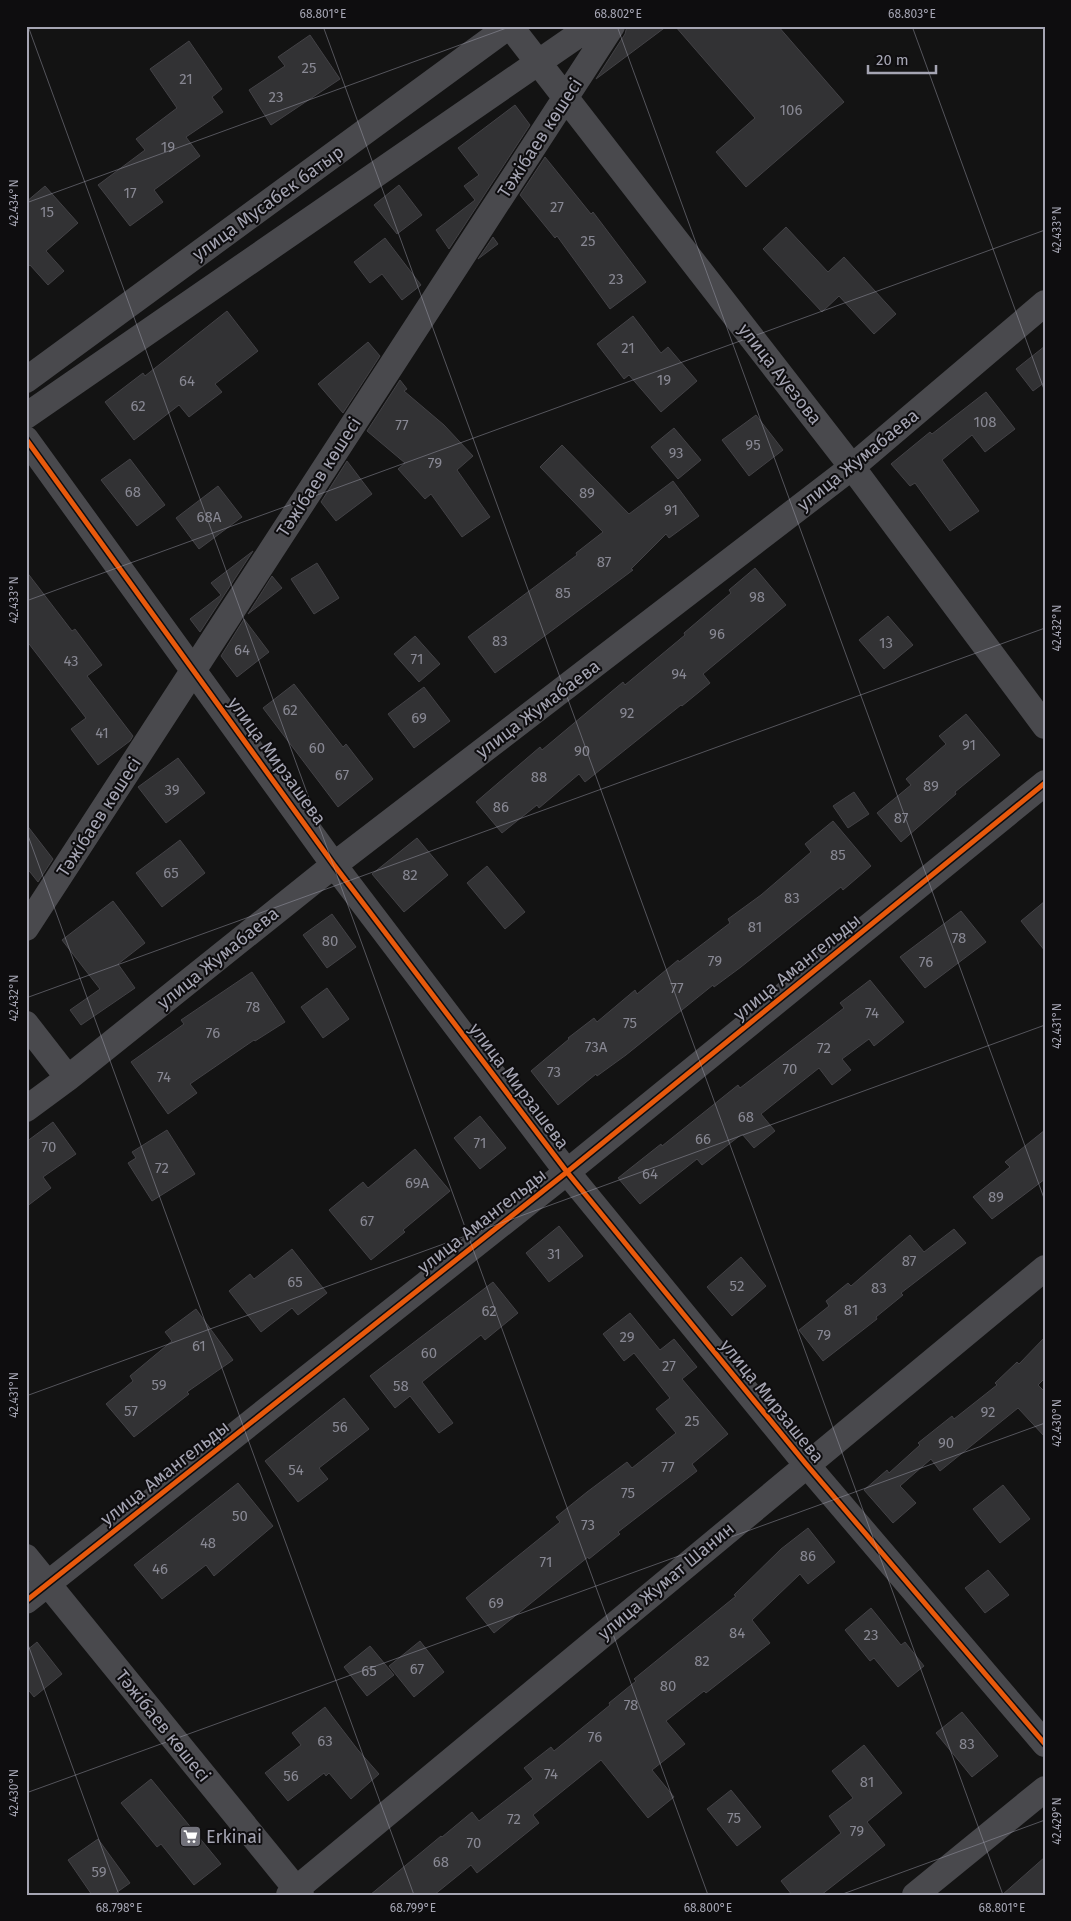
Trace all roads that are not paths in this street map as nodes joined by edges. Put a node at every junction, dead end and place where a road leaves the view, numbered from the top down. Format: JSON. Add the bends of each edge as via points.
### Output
{"nodes":[{"id":1,"x":510,"y":26,"type":"edge"},
{"id":2,"x":591,"y":26,"type":"edge"},
{"id":3,"x":612,"y":26,"type":"edge"},
{"id":4,"x":1045,"y":303,"type":"edge"},
{"id":5,"x":26,"y":380,"type":"edge"},
{"id":6,"x":26,"y":416,"type":"edge"},
{"id":7,"x":26,"y":439,"type":"edge"},
{"id":8,"x":852,"y":467,"type":"junction"},
{"id":9,"x":1045,"y":726,"type":"edge"},
{"id":10,"x":1045,"y":783,"type":"edge"},
{"id":11,"x":334,"y":865,"type":"junction"},
{"id":12,"x":26,"y":928,"type":"edge"},
{"id":13,"x":26,"y":1024,"type":"edge"},
{"id":14,"x":68,"y":1078,"type":"junction"},
{"id":15,"x":26,"y":1109,"type":"edge"},
{"id":16,"x":567,"y":1172,"type":"junction"},
{"id":17,"x":1045,"y":1268,"type":"edge"},
{"id":18,"x":806,"y":1464,"type":"junction"},
{"id":19,"x":26,"y":1557,"type":"edge"},
{"id":20,"x":48,"y":1584,"type":"junction"},
{"id":21,"x":26,"y":1601,"type":"edge"},
{"id":22,"x":1045,"y":1744,"type":"edge"},
{"id":23,"x":1045,"y":1789,"type":"edge"},
{"id":24,"x":296,"y":1893,"type":"edge"},
{"id":25,"x":915,"y":1895,"type":"edge"}],
"edges":[{"from":1,"to":5,"type":"street","name":"улица Мусабек батыр"},
{"from":1,"to":8,"type":"street","name":"улица Ауезова"},
{"from":2,"to":6,"type":"street"},
{"from":3,"to":12,"type":"street","name":"Тәжібаев көшесі"},
{"from":4,"to":8,"type":"street","name":"улица Жумабаева"},
{"from":7,"to":11,"type":"street","name":"улица Мирзашева"},
{"from":8,"to":9,"type":"street","name":"улица Ауезова"},
{"from":8,"to":11,"type":"street","name":"улица Жумабаева"},
{"from":10,"to":16,"type":"street","name":"улица Амангельды"},
{"from":11,"to":14,"type":"street","name":"улица Жумабаева"},
{"from":11,"to":16,"type":"street","name":"улица Мирзашева"},
{"from":13,"to":14,"type":"street"},
{"from":14,"to":15,"type":"street","name":"улица Жумабаева"},
{"from":16,"to":18,"type":"street","name":"улица Мирзашева"},
{"from":16,"to":20,"type":"street","name":"улица Амангельды"},
{"from":17,"to":18,"type":"street","name":"улица Жумат Шанин"},
{"from":18,"to":22,"type":"street","name":"улица Мирзашева"},
{"from":18,"to":24,"type":"street","name":"улица Жумат Шанин"},
{"from":19,"to":20,"type":"street","name":"Тәжібаев көшесі"},
{"from":20,"to":21,"type":"street","name":"улица Амангельды"},
{"from":20,"to":24,"type":"street","name":"Тәжібаев көшесі"},
{"from":23,"to":25,"type":"street"}]}
